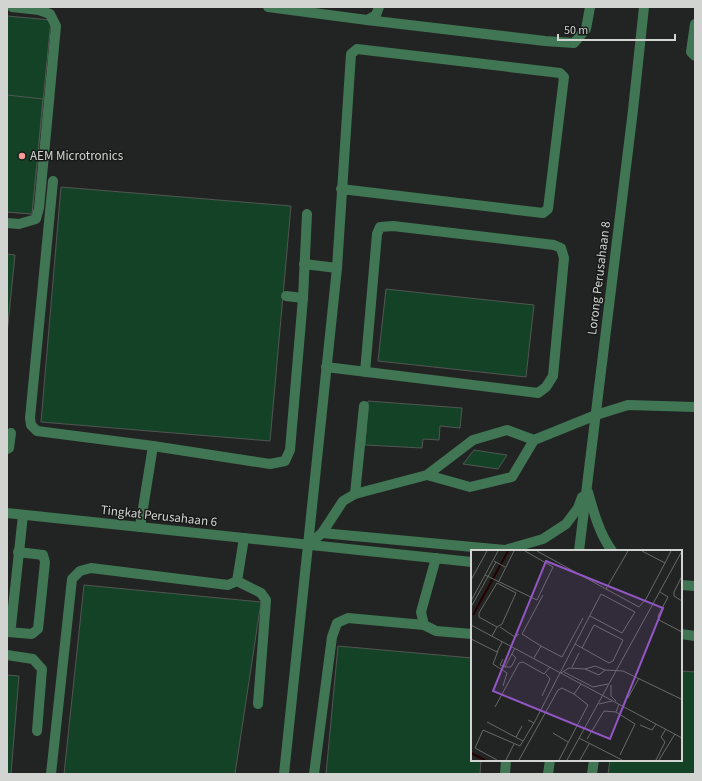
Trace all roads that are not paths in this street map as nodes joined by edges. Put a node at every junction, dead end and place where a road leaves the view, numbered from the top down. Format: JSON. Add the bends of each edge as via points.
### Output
{"nodes":[{"id":1,"x":12,"y":7,"type":"edge"},
{"id":2,"x":268,"y":7,"type":"edge"},
{"id":3,"x":379,"y":7,"type":"edge"},
{"id":4,"x":590,"y":7,"type":"edge"},
{"id":5,"x":644,"y":7,"type":"edge"},
{"id":6,"x":368,"y":20,"type":"junction"},
{"id":7,"x":695,"y":24,"type":"edge"},
{"id":8,"x":695,"y":56,"type":"edge"},
{"id":9,"x":53,"y":181,"type":"dead end"},
{"id":10,"x":341,"y":189,"type":"junction"},
{"id":11,"x":307,"y":214,"type":"dead end"},
{"id":12,"x":7,"y":223,"type":"edge"},
{"id":13,"x":304,"y":264,"type":"junction"},
{"id":14,"x":336,"y":268,"type":"junction"},
{"id":15,"x":286,"y":296,"type":"dead end"},
{"id":16,"x":303,"y":298,"type":"junction"},
{"id":17,"x":326,"y":367,"type":"junction"},
{"id":18,"x":365,"y":372,"type":"junction"},
{"id":19,"x":364,"y":406,"type":"dead end"},
{"id":20,"x":695,"y":407,"type":"edge"},
{"id":21,"x":596,"y":415,"type":"junction"},
{"id":22,"x":11,"y":433,"type":"dead end"},
{"id":23,"x":534,"y":440,"type":"junction"},
{"id":24,"x":153,"y":446,"type":"junction"},
{"id":25,"x":7,"y":449,"type":"edge"},
{"id":26,"x":427,"y":475,"type":"junction"},
{"id":27,"x":587,"y":486,"type":"junction"},
{"id":28,"x":355,"y":494,"type":"junction"},
{"id":29,"x":7,"y":513,"type":"edge"},
{"id":30,"x":23,"y":514,"type":"junction"},
{"id":31,"x":140,"y":527,"type":"junction"},
{"id":32,"x":322,"y":534,"type":"junction"},
{"id":33,"x":244,"y":538,"type":"junction"},
{"id":34,"x":308,"y":545,"type":"junction"},
{"id":35,"x":579,"y":550,"type":"edge"},
{"id":36,"x":611,"y":550,"type":"edge"},
{"id":37,"x":18,"y":552,"type":"junction"},
{"id":38,"x":436,"y":558,"type":"junction"},
{"id":39,"x":471,"y":562,"type":"edge"},
{"id":40,"x":236,"y":581,"type":"junction"},
{"id":41,"x":682,"y":585,"type":"edge"},
{"id":42,"x":695,"y":586,"type":"edge"},
{"id":43,"x":424,"y":624,"type":"junction"},
{"id":44,"x":8,"y":632,"type":"edge"},
{"id":45,"x":471,"y":634,"type":"edge"},
{"id":46,"x":682,"y":634,"type":"edge"},
{"id":47,"x":695,"y":636,"type":"edge"},
{"id":48,"x":7,"y":655,"type":"edge"},
{"id":49,"x":258,"y":704,"type":"dead end"},
{"id":50,"x":38,"y":732,"type":"dead end"},
{"id":51,"x":506,"y":761,"type":"edge"},
{"id":52,"x":550,"y":761,"type":"edge"},
{"id":53,"x":594,"y":761,"type":"edge"},
{"id":54,"x":51,"y":774,"type":"edge"},
{"id":55,"x":284,"y":774,"type":"edge"},
{"id":56,"x":314,"y":774,"type":"edge"},
{"id":57,"x":505,"y":774,"type":"edge"},
{"id":58,"x":548,"y":774,"type":"edge"},
{"id":59,"x":592,"y":774,"type":"edge"}],
"edges":[{"from":1,"to":12,"type":"street","via":[[50,14],[56,26],[39,208],[36,219],[19,224]]},
{"from":2,"to":6,"type":"street"},
{"from":3,"to":6,"type":"street","via":[[376,15]]},
{"from":4,"to":6,"type":"street","via":[[586,29],[574,43]]},
{"from":5,"to":21,"type":"street","name":"Lorong Perusahaan 8"},
{"from":7,"to":8,"type":"street","via":[[691,52]]},
{"from":9,"to":24,"type":"street","via":[[31,425],[37,431]]},
{"from":10,"to":10,"type":"street","via":[[351,54],[356,49],[560,73],[564,76],[548,209],[543,214]]},
{"from":10,"to":14,"type":"street"},
{"from":11,"to":13,"type":"street"},
{"from":13,"to":14,"type":"street"},
{"from":13,"to":16,"type":"street"},
{"from":14,"to":17,"type":"street"},
{"from":15,"to":16,"type":"street"},
{"from":16,"to":24,"type":"street","via":[[290,450],[285,461],[270,464]]},
{"from":17,"to":18,"type":"street"},
{"from":17,"to":34,"type":"street"},
{"from":18,"to":18,"type":"street","via":[[538,393],[546,387],[553,376],[564,258],[561,248],[554,245],[393,226],[380,227],[377,234]]},
{"from":19,"to":28,"type":"street"},
{"from":20,"to":21,"type":"street","via":[[628,405]]},
{"from":21,"to":23,"type":"street"},
{"from":21,"to":27,"type":"street","name":"Lorong Perusahaan 8"},
{"from":22,"to":25,"type":"street"},
{"from":23,"to":26,"type":"street","via":[[507,430],[473,440]]},
{"from":23,"to":26,"type":"street","via":[[512,477],[470,487]]},
{"from":24,"to":31,"type":"street"},
{"from":26,"to":28,"type":"street"},
{"from":27,"to":32,"type":"street","via":[[578,508],[566,524],[544,539],[505,550]]},
{"from":27,"to":35,"type":"street","name":"Lorong Perusahaan 8"},
{"from":27,"to":36,"type":"street","via":[[594,517]]},
{"from":28,"to":32,"type":"street","via":[[343,501]]},
{"from":29,"to":30,"type":"street","name":"Tingkat Perusahaan 6"},
{"from":30,"to":31,"type":"street","name":"Tingkat Perusahaan 6"},
{"from":30,"to":37,"type":"street"},
{"from":31,"to":33,"type":"street","name":"Tingkat Perusahaan 6"},
{"from":32,"to":34,"type":"street"},
{"from":33,"to":34,"type":"street","name":"Tingkat Perusahaan 6"},
{"from":33,"to":40,"type":"street"},
{"from":34,"to":38,"type":"street","name":"Tingkat Perusahaan 6"},
{"from":34,"to":55,"type":"street"},
{"from":37,"to":44,"type":"street","via":[[11,626]]},
{"from":37,"to":44,"type":"street","via":[[43,555],[45,562],[40,620],[38,629],[32,634]]},
{"from":38,"to":39,"type":"street","name":"Tingkat Perusahaan 6"},
{"from":38,"to":43,"type":"street","via":[[421,612]]},
{"from":40,"to":49,"type":"street","via":[[261,593],[266,600]]},
{"from":40,"to":54,"type":"street","via":[[228,585],[91,568],[80,571],[72,579]]},
{"from":41,"to":42,"type":"street"},
{"from":43,"to":45,"type":"street","via":[[436,631]]},
{"from":43,"to":56,"type":"street","via":[[348,618],[337,623],[332,637]]},
{"from":46,"to":47,"type":"street"},
{"from":48,"to":50,"type":"street","via":[[33,659],[42,669]]},
{"from":51,"to":57,"type":"street"},
{"from":52,"to":58,"type":"street"},
{"from":53,"to":59,"type":"street"}]}
